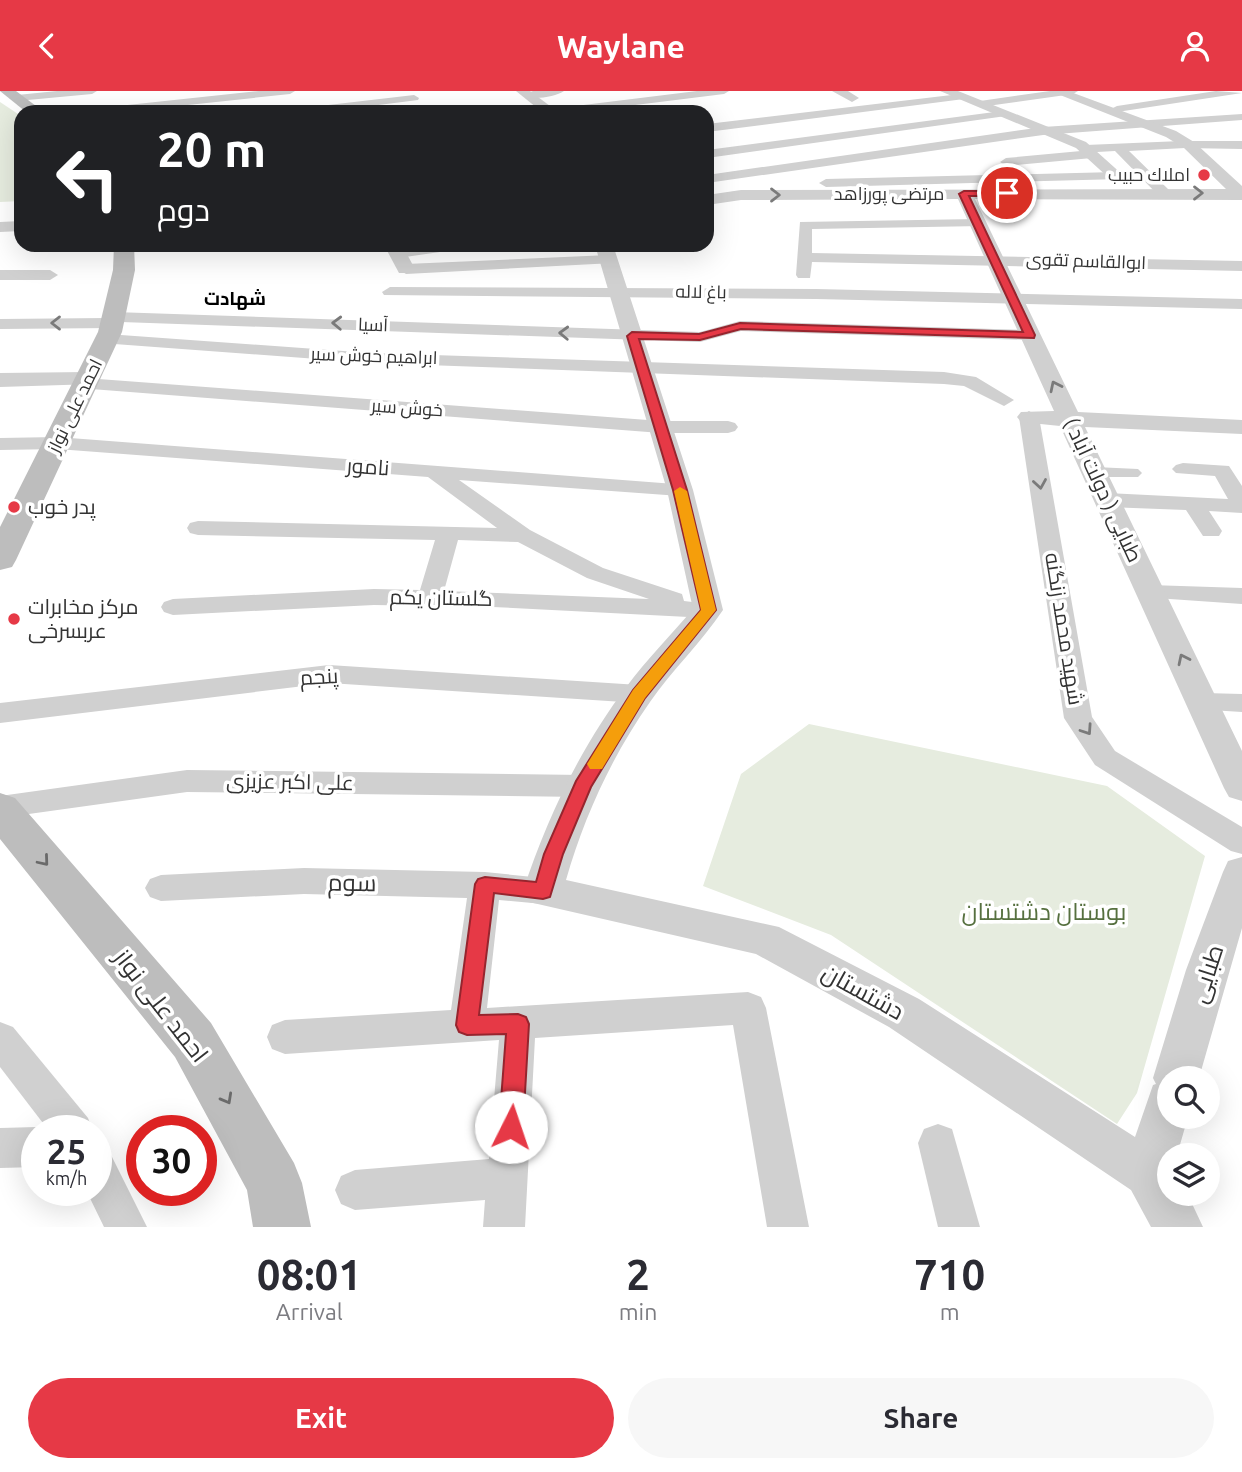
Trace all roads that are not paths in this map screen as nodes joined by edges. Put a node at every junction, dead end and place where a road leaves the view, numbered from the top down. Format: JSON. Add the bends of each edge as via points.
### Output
{"nodes":[{"id":1,"x":92,"y":91,"type":"edge"},
{"id":2,"x":290,"y":91,"type":"edge"},
{"id":3,"x":559,"y":91,"type":"edge"},
{"id":4,"x":724,"y":91,"type":"edge"},
{"id":5,"x":838,"y":91,"type":"edge"},
{"id":6,"x":906,"y":91,"type":"edge"},
{"id":7,"x":946,"y":91,"type":"edge"},
{"id":8,"x":1238,"y":91,"type":"edge"},
{"id":9,"x":1064,"y":92,"type":"edge"},
{"id":10,"x":525,"y":93,"type":"edge"},
{"id":11,"x":11,"y":95,"type":"edge"},
{"id":12,"x":960,"y":97,"type":"junction"},
{"id":13,"x":414,"y":98,"type":"edge"},
{"id":14,"x":852,"y":98,"type":"junction"},
{"id":15,"x":978,"y":104,"type":"junction"},
{"id":16,"x":26,"y":105,"type":"edge"},
{"id":17,"x":157,"y":105,"type":"edge"},
{"id":18,"x":354,"y":105,"type":"edge"},
{"id":19,"x":541,"y":105,"type":"edge"},
{"id":20,"x":609,"y":105,"type":"edge"},
{"id":21,"x":1107,"y":110,"type":"junction"},
{"id":22,"x":1002,"y":114,"type":"junction"},
{"id":23,"x":714,"y":115,"type":"edge"},
{"id":24,"x":1242,"y":117,"type":"edge"},
{"id":25,"x":1142,"y":123,"type":"junction"},
{"id":26,"x":1025,"y":124,"type":"junction"},
{"id":27,"x":714,"y":127,"type":"edge"},
{"id":28,"x":1044,"y":131,"type":"junction"},
{"id":29,"x":1185,"y":145,"type":"junction"},
{"id":30,"x":1242,"y":145,"type":"edge"},
{"id":31,"x":1118,"y":147,"type":"junction"},
{"id":32,"x":1089,"y":151,"type":"junction"},
{"id":33,"x":714,"y":153,"type":"edge"},
{"id":34,"x":1116,"y":176,"type":"joint"},
{"id":35,"x":1035,"y":177,"type":"junction"},
{"id":36,"x":714,"y":178,"type":"edge"},
{"id":37,"x":871,"y":181,"type":"junction"},
{"id":38,"x":826,"y":183,"type":"dead end"},
{"id":39,"x":1051,"y":193,"type":"junction"},
{"id":40,"x":1164,"y":193,"type":"junction"},
{"id":41,"x":964,"y":194,"type":"junction"},
{"id":42,"x":1241,"y":194,"type":"edge"},
{"id":43,"x":714,"y":199,"type":"edge"},
{"id":44,"x":977,"y":223,"type":"junction"},
{"id":45,"x":124,"y":252,"type":"edge"},
{"id":46,"x":422,"y":252,"type":"edge"},
{"id":47,"x":606,"y":252,"type":"edge"},
{"id":48,"x":399,"y":256,"type":"edge"},
{"id":49,"x":805,"y":257,"type":"junction"},
{"id":50,"x":994,"y":259,"type":"junction"},
{"id":51,"x":1242,"y":265,"type":"edge"},
{"id":52,"x":0,"y":275,"type":"edge"},
{"id":53,"x":50,"y":275,"type":"dead end"},
{"id":54,"x":390,"y":292,"type":"dead end"},
{"id":55,"x":618,"y":292,"type":"junction"},
{"id":56,"x":803,"y":293,"type":"junction"},
{"id":57,"x":1011,"y":297,"type":"junction"},
{"id":58,"x":1242,"y":304,"type":"edge"},
{"id":59,"x":0,"y":324,"type":"edge"},
{"id":60,"x":111,"y":326,"type":"junction"},
{"id":61,"x":1030,"y":335,"type":"junction"},
{"id":62,"x":632,"y":336,"type":"junction"},
{"id":63,"x":642,"y":368,"type":"junction"},
{"id":64,"x":731,"y":368,"type":"junction"},
{"id":65,"x":0,"y":380,"type":"edge"},
{"id":66,"x":86,"y":382,"type":"junction"},
{"id":67,"x":736,"y":392,"type":"dead end"},
{"id":68,"x":1003,"y":400,"type":"dead end"},
{"id":69,"x":1029,"y":417,"type":"joint"},
{"id":70,"x":1071,"y":419,"type":"junction"},
{"id":71,"x":661,"y":427,"type":"junction"},
{"id":72,"x":728,"y":427,"type":"dead end"},
{"id":73,"x":1242,"y":427,"type":"edge"},
{"id":74,"x":57,"y":443,"type":"junction"},
{"id":75,"x":0,"y":444,"type":"edge"},
{"id":76,"x":1183,"y":469,"type":"dead end"},
{"id":77,"x":435,"y":473,"type":"junction"},
{"id":78,"x":1095,"y":473,"type":"junction"},
{"id":79,"x":1131,"y":473,"type":"dead end"},
{"id":80,"x":680,"y":490,"type":"junction"},
{"id":81,"x":1107,"y":500,"type":"junction"},
{"id":82,"x":1193,"y":504,"type":"junction"},
{"id":83,"x":1242,"y":505,"type":"edge"},
{"id":84,"x":198,"y":529,"type":"dead end"},
{"id":85,"x":1211,"y":531,"type":"dead end"},
{"id":86,"x":449,"y":533,"type":"junction"},
{"id":87,"x":522,"y":535,"type":"junction"},
{"id":88,"x":4,"y":545,"type":"edge"},
{"id":89,"x":1150,"y":592,"type":"junction"},
{"id":90,"x":1242,"y":596,"type":"edge"},
{"id":91,"x":430,"y":597,"type":"junction"},
{"id":92,"x":173,"y":607,"type":"dead end"},
{"id":93,"x":708,"y":610,"type":"junction"},
{"id":94,"x":639,"y":694,"type":"junction"},
{"id":95,"x":1204,"y":702,"type":"junction"},
{"id":96,"x":1242,"y":703,"type":"edge"},
{"id":97,"x":0,"y":713,"type":"edge"},
{"id":98,"x":583,"y":786,"type":"junction"},
{"id":99,"x":1242,"y":787,"type":"edge"},
{"id":100,"x":0,"y":808,"type":"edge"},
{"id":101,"x":1242,"y":842,"type":"edge"},
{"id":102,"x":1242,"y":872,"type":"edge"},
{"id":103,"x":485,"y":884,"type":"junction"},
{"id":104,"x":161,"y":888,"type":"dead end"},
{"id":105,"x":543,"y":891,"type":"junction"},
{"id":106,"x":518,"y":1024,"type":"junction"},
{"id":107,"x":467,"y":1025,"type":"junction"},
{"id":108,"x":285,"y":1037,"type":"dead end"},
{"id":109,"x":0,"y":1039,"type":"edge"},
{"id":110,"x":1179,"y":1066,"type":"edge"},
{"id":111,"x":61,"y":1115,"type":"edge"},
{"id":112,"x":1161,"y":1129,"type":"edge"},
{"id":113,"x":938,"y":1143,"type":"dead end"},
{"id":114,"x":21,"y":1148,"type":"edge"},
{"id":115,"x":0,"y":1149,"type":"edge"},
{"id":116,"x":1148,"y":1173,"type":"junction"},
{"id":117,"x":508,"y":1178,"type":"junction"},
{"id":118,"x":355,"y":1190,"type":"dead end"},
{"id":119,"x":112,"y":1199,"type":"edge"},
{"id":120,"x":126,"y":1227,"type":"edge"},
{"id":121,"x":282,"y":1227,"type":"edge"},
{"id":122,"x":504,"y":1227,"type":"edge"},
{"id":123,"x":788,"y":1227,"type":"edge"},
{"id":124,"x":959,"y":1227,"type":"edge"},
{"id":125,"x":1178,"y":1227,"type":"edge"}],
"edges":[{"from":1,"to":11,"type":"street"},
{"from":2,"to":17,"type":"street"},
{"from":3,"to":10,"type":"street"},
{"from":4,"to":20,"type":"street"},
{"from":5,"to":14,"type":"street"},
{"from":6,"to":14,"type":"street"},
{"from":7,"to":12,"type":"street"},
{"from":8,"to":21,"type":"street"},
{"from":9,"to":15,"type":"street"},
{"from":9,"to":21,"type":"street"},
{"from":10,"to":19,"type":"street"},
{"from":11,"to":16,"type":"main road"},
{"from":12,"to":15,"type":"street"},
{"from":12,"to":27,"type":"street"},
{"from":13,"to":18,"type":"street"},
{"from":14,"to":23,"type":"street"},
{"from":15,"to":22,"type":"street"},
{"from":21,"to":25,"type":"street"},
{"from":21,"to":26,"type":"street"},
{"from":22,"to":26,"type":"street"},
{"from":22,"to":33,"type":"street"},
{"from":24,"to":25,"type":"street"},
{"from":25,"to":28,"type":"street"},
{"from":25,"to":29,"type":"street"},
{"from":26,"to":28,"type":"street"},
{"from":28,"to":32,"type":"street"},
{"from":28,"to":36,"type":"street"},
{"from":29,"to":30,"type":"street"},
{"from":29,"to":31,"type":"street"},
{"from":29,"to":42,"type":"street"},
{"from":31,"to":32,"type":"street"},
{"from":31,"to":40,"type":"street"},
{"from":32,"to":34,"type":"street"},
{"from":32,"to":37,"type":"street"},
{"from":34,"to":35,"type":"street"},
{"from":35,"to":37,"type":"street"},
{"from":35,"to":39,"type":"street"},
{"from":37,"to":38,"type":"street"},
{"from":39,"to":40,"type":"street","name":"مرتضی پورزاهد"},
{"from":39,"to":41,"type":"street","name":"مرتضی پورزاهد"},
{"from":40,"to":42,"type":"street","name":"مرتضی پورزاهد","one_way":true},
{"from":43,"to":41,"type":"street","name":"مرتضی پورزاهد","one_way":true},
{"from":41,"to":44,"type":"street","name":"طبایی ( دولت آباد )"},
{"from":44,"to":49,"type":"street","via":[[805,225]]},
{"from":44,"to":50,"type":"street","name":"طبایی ( دولت آباد )"},
{"from":45,"to":60,"type":"main road","name":"احمد علی نواز"},
{"from":46,"to":48,"type":"street"},
{"from":47,"to":48,"type":"street"},
{"from":47,"to":55,"type":"street"},
{"from":49,"to":50,"type":"street","name":"ابوالقاسم تقوی"},
{"from":49,"to":56,"type":"street"},
{"from":50,"to":51,"type":"street","name":"ابوالقاسم تقوی"},
{"from":50,"to":57,"type":"street","name":"طبایی ( دولت آباد )"},
{"from":52,"to":53,"type":"street"},
{"from":54,"to":55,"type":"street","name":"باغ لاله"},
{"from":55,"to":56,"type":"street","name":"باغ لاله"},
{"from":55,"to":62,"type":"street"},
{"from":56,"to":57,"type":"street","name":"باغ لاله"},
{"from":57,"to":58,"type":"street","name":"باغ لاله"},
{"from":57,"to":61,"type":"street","name":"طبایی ( دولت آباد )"},
{"from":60,"to":59,"type":"street","name":"ابراهیم خوش سیر","one_way":true},
{"from":62,"to":60,"type":"street","name":"آسیا","one_way":true},
{"from":60,"to":63,"type":"street","name":"ابراهیم خوش سیر","via":[[372,358]]},
{"from":60,"to":66,"type":"main road","name":"احمد علی نواز"},
{"from":61,"to":62,"type":"street","via":[[740,326],[700,337]]},
{"from":70,"to":61,"type":"street","name":"طبایی ( دولت آباد )","one_way":true},
{"from":62,"to":63,"type":"street"},
{"from":63,"to":64,"type":"street","name":"ابراهیم خوش سیر"},
{"from":63,"to":71,"type":"street"},
{"from":64,"to":67,"type":"street"},
{"from":64,"to":68,"type":"street","name":"ابراهیم خوش سیر","via":[[969,381]]},
{"from":65,"to":66,"type":"street"},
{"from":66,"to":71,"type":"street","name":"خوش سیر"},
{"from":66,"to":74,"type":"main road","name":"احمد علی نواز"},
{"from":69,"to":70,"type":"street"},
{"from":69,"to":101,"type":"street","name":"شهید محمد زنگنه","one_way":true,"via":[[1078,718],[1105,758]]},
{"from":70,"to":73,"type":"street"},
{"from":70,"to":78,"type":"street","name":"طبایی ( دولت آباد )"},
{"from":71,"to":72,"type":"street","name":"خوش سیر"},
{"from":71,"to":80,"type":"street"},
{"from":74,"to":75,"type":"street","name":"نامور"},
{"from":74,"to":77,"type":"street","name":"نامور"},
{"from":74,"to":88,"type":"main road","name":"احمد علی نواز"},
{"from":76,"to":83,"type":"street","via":[[1222,470]]},
{"from":77,"to":80,"type":"street","name":"نامور"},
{"from":77,"to":87,"type":"street"},
{"from":78,"to":79,"type":"street"},
{"from":78,"to":81,"type":"street","name":"طبایی ( دولت آباد )"},
{"from":80,"to":93,"type":"street"},
{"from":81,"to":82,"type":"street"},
{"from":81,"to":89,"type":"street","name":"طبایی ( دولت آباد )"},
{"from":82,"to":83,"type":"street"},
{"from":82,"to":85,"type":"street"},
{"from":84,"to":86,"type":"street"},
{"from":86,"to":87,"type":"street"},
{"from":86,"to":91,"type":"street"},
{"from":87,"to":93,"type":"street","via":[[595,573]]},
{"from":89,"to":90,"type":"street"},
{"from":95,"to":89,"type":"street","name":"طبایی ( دولت آباد )","one_way":true},
{"from":91,"to":92,"type":"street","name":"گلستان یکم"},
{"from":91,"to":93,"type":"street","name":"گلستان یکم"},
{"from":93,"to":94,"type":"street"},
{"from":94,"to":97,"type":"street","name":"پنجم","via":[[329,674]]},
{"from":94,"to":98,"type":"street"},
{"from":95,"to":96,"type":"street"},
{"from":95,"to":99,"type":"street","name":"طبایی ( دولت آباد )"},
{"from":98,"to":100,"type":"street","name":"علی اکبر عزیزی","via":[[187,781]]},
{"from":98,"to":105,"type":"street"},
{"from":100,"to":121,"type":"main road","name":"احمد علی نواز","one_way":true,"via":[[193,1040],[274,1182]]},
{"from":102,"to":110,"type":"street","name":"طبایی"},
{"from":103,"to":104,"type":"street","name":"سوم","via":[[249,881]]},
{"from":103,"to":105,"type":"street","name":"سوم"},
{"from":103,"to":107,"type":"street"},
{"from":105,"to":116,"type":"street","name":"دشتستان","via":[[765,940],[904,1013]]},
{"from":106,"to":107,"type":"street"},
{"from":106,"to":117,"type":"street"},
{"from":106,"to":123,"type":"street","via":[[748,1008]]},
{"from":107,"to":108,"type":"street"},
{"from":109,"to":111,"type":"street"},
{"from":112,"to":116,"type":"street"},
{"from":113,"to":124,"type":"street"},
{"from":114,"to":115,"type":"street"},
{"from":116,"to":125,"type":"street"},
{"from":117,"to":118,"type":"street"},
{"from":117,"to":122,"type":"street"},
{"from":119,"to":120,"type":"street"}]}
